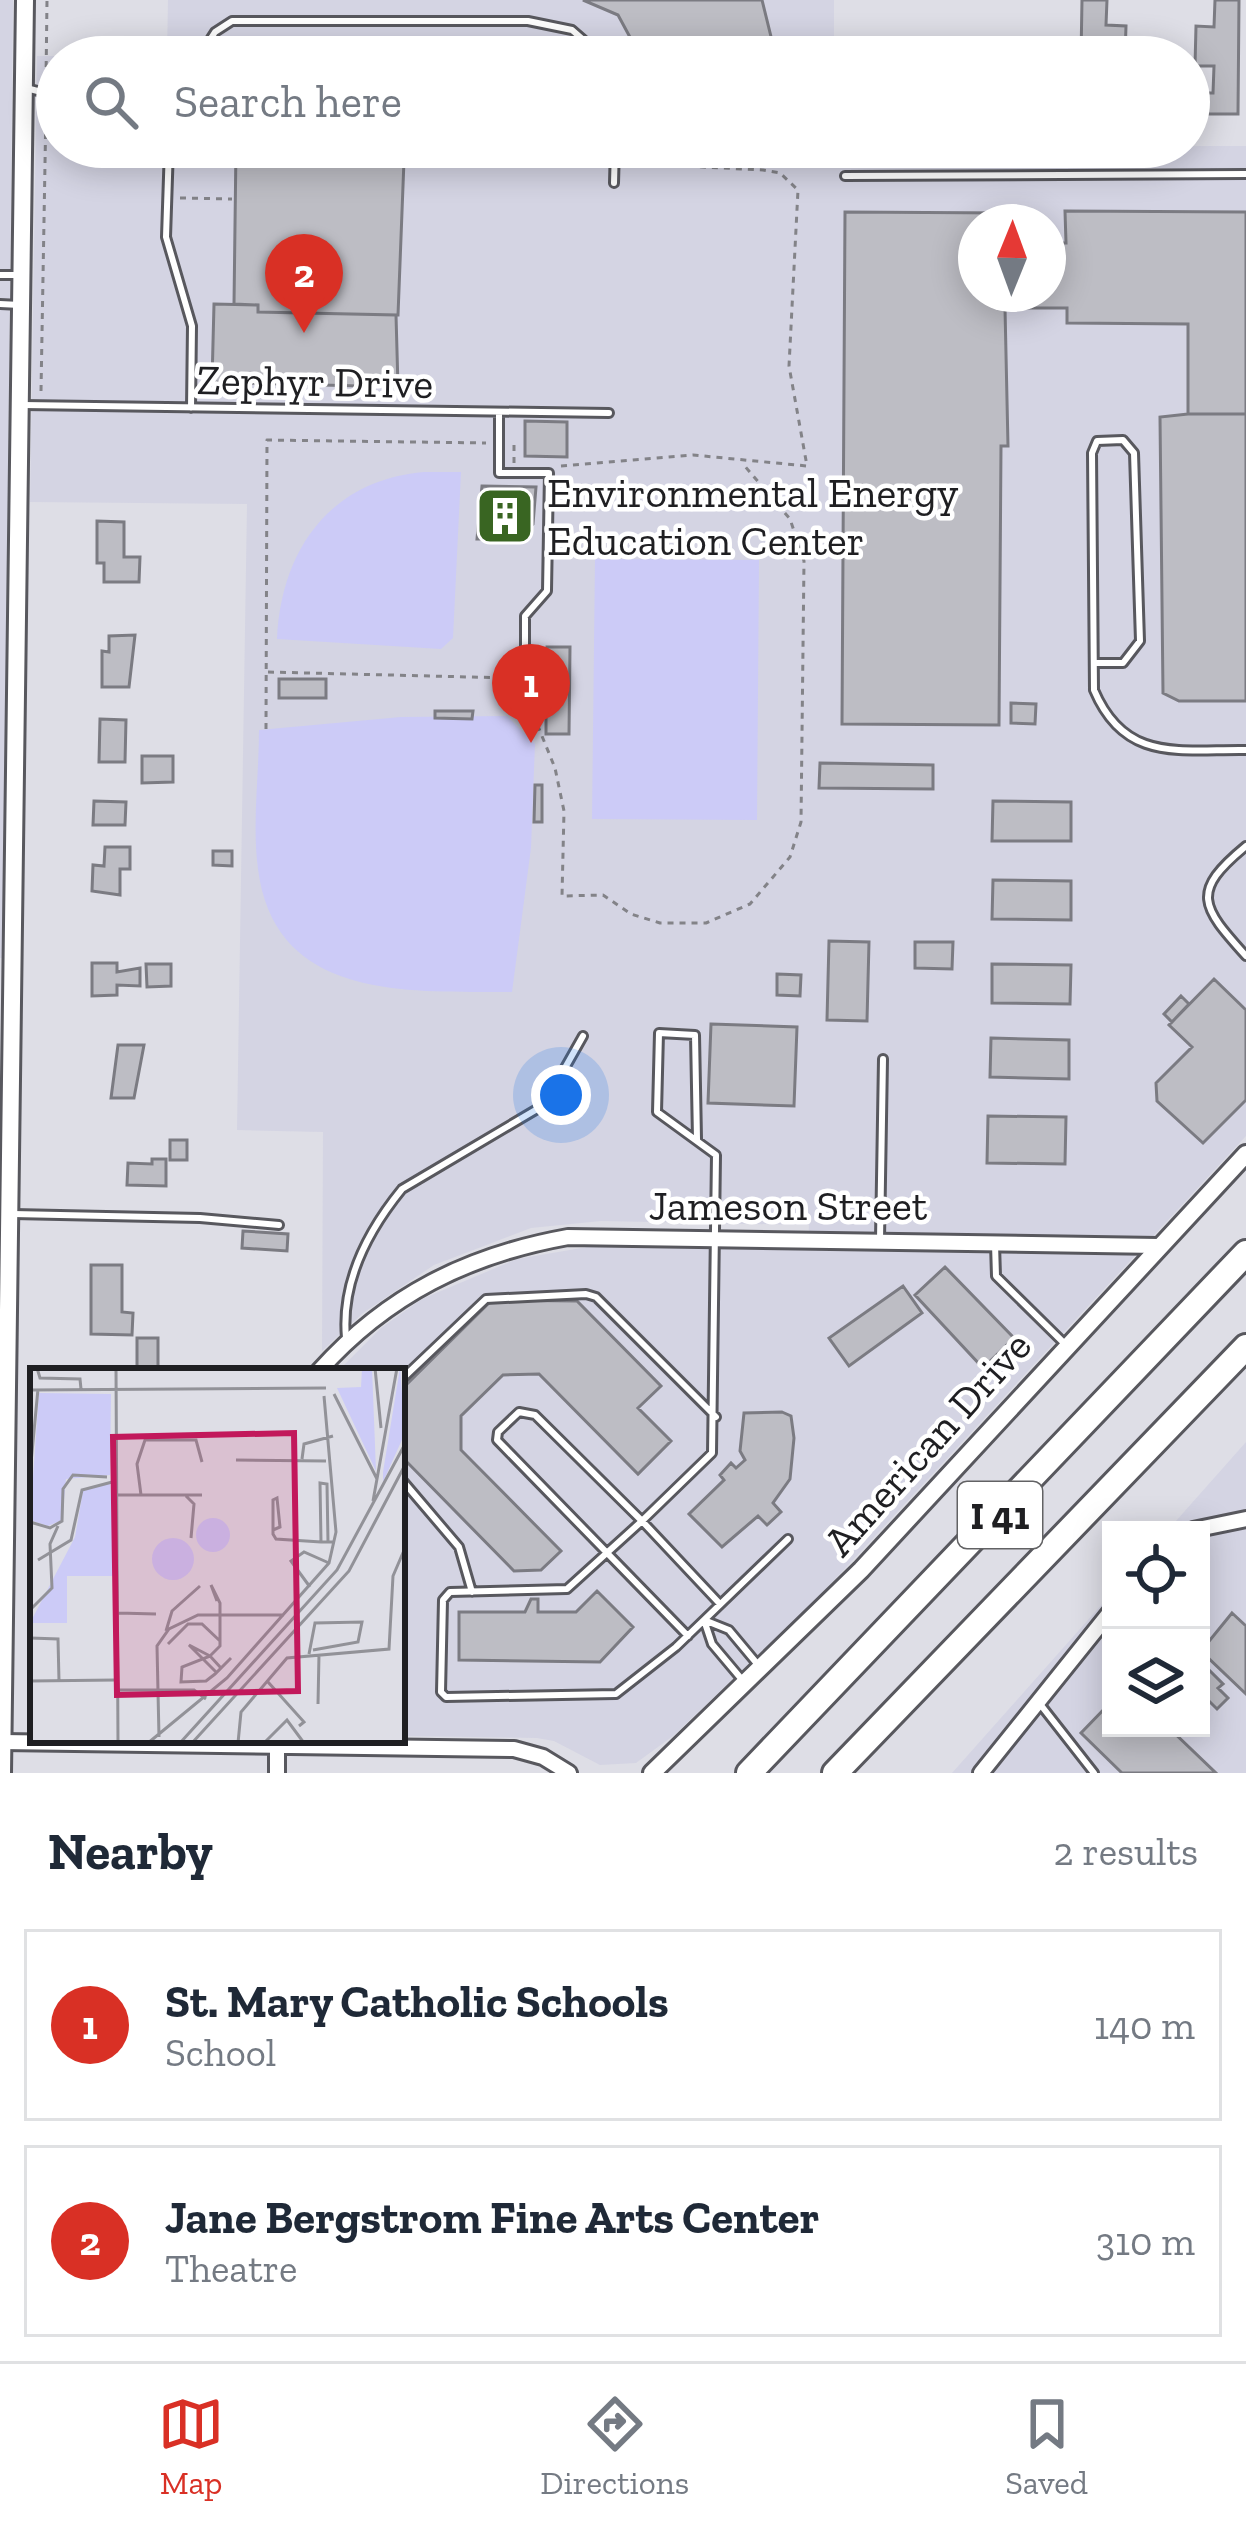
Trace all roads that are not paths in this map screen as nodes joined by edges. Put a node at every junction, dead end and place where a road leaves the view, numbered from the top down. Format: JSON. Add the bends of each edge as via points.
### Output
{"nodes":[{"id":1,"x":25,"y":0,"type":"edge"},
{"id":2,"x":214,"y":36,"type":"edge"},
{"id":3,"x":579,"y":36,"type":"edge"},
{"id":4,"x":24,"y":88,"type":"junction"},
{"id":5,"x":36,"y":91,"type":"edge"},
{"id":6,"x":168,"y":168,"type":"edge"},
{"id":7,"x":614,"y":168,"type":"edge"},
{"id":8,"x":1246,"y":174,"type":"edge"},
{"id":9,"x":845,"y":176,"type":"dead end"},
{"id":10,"x":614,"y":183,"type":"dead end"},
{"id":11,"x":0,"y":275,"type":"edge"},
{"id":12,"x":22,"y":275,"type":"junction"},
{"id":13,"x":0,"y":304,"type":"edge"},
{"id":14,"x":21,"y":305,"type":"junction"},
{"id":15,"x":19,"y":405,"type":"junction"},
{"id":16,"x":191,"y":408,"type":"junction"},
{"id":17,"x":609,"y":413,"type":"dead end"},
{"id":18,"x":499,"y":415,"type":"junction"},
{"id":19,"x":1094,"y":663,"type":"junction"},
{"id":20,"x":525,"y":704,"type":"road end"},
{"id":21,"x":1246,"y":749,"type":"edge"},
{"id":22,"x":1246,"y":846,"type":"edge"},
{"id":23,"x":1246,"y":956,"type":"edge"},
{"id":24,"x":583,"y":1036,"type":"dead end"},
{"id":25,"x":883,"y":1059,"type":"dead end"},
{"id":26,"x":697,"y":1139,"type":"junction"},
{"id":27,"x":1246,"y":1154,"type":"edge"},
{"id":28,"x":5,"y":1187,"type":"edge"},
{"id":29,"x":9,"y":1214,"type":"junction"},
{"id":30,"x":279,"y":1225,"type":"dead end"},
{"id":31,"x":718,"y":1237,"type":"junction"},
{"id":32,"x":880,"y":1239,"type":"junction"},
{"id":33,"x":996,"y":1240,"type":"junction"},
{"id":34,"x":1158,"y":1246,"type":"junction"},
{"id":35,"x":1246,"y":1253,"type":"edge"},
{"id":36,"x":346,"y":1342,"type":"junction"},
{"id":37,"x":1066,"y":1345,"type":"junction"},
{"id":38,"x":1246,"y":1347,"type":"edge"},
{"id":39,"x":322,"y":1368,"type":"edge"},
{"id":40,"x":405,"y":1376,"type":"edge"},
{"id":41,"x":716,"y":1417,"type":"junction"},
{"id":42,"x":405,"y":1484,"type":"edge"},
{"id":43,"x":642,"y":1521,"type":"junction"},
{"id":44,"x":1245,"y":1523,"type":"edge"},
{"id":45,"x":1210,"y":1528,"type":"edge"},
{"id":46,"x":788,"y":1539,"type":"dead end"},
{"id":47,"x":606,"y":1553,"type":"junction"},
{"id":48,"x":472,"y":1592,"type":"junction"},
{"id":49,"x":720,"y":1604,"type":"junction"},
{"id":50,"x":704,"y":1620,"type":"junction"},
{"id":51,"x":1102,"y":1623,"type":"edge"},
{"id":52,"x":688,"y":1636,"type":"junction"},
{"id":53,"x":762,"y":1669,"type":"junction"},
{"id":54,"x":1,"y":1672,"type":"edge"},
{"id":55,"x":746,"y":1684,"type":"junction"},
{"id":56,"x":1040,"y":1704,"type":"junction"},
{"id":57,"x":2,"y":1742,"type":"edge"},
{"id":58,"x":277,"y":1743,"type":"edge"},
{"id":59,"x":2,"y":1773,"type":"edge"},
{"id":60,"x":277,"y":1773,"type":"edge"},
{"id":61,"x":569,"y":1773,"type":"edge"},
{"id":62,"x":652,"y":1773,"type":"edge"},
{"id":63,"x":749,"y":1773,"type":"edge"},
{"id":64,"x":835,"y":1773,"type":"edge"},
{"id":65,"x":981,"y":1773,"type":"edge"},
{"id":66,"x":1094,"y":1773,"type":"edge"}],
"edges":[{"from":1,"to":4,"type":"street"},
{"from":2,"to":3,"type":"lane","via":[[248,20],[479,20],[554,23]]},
{"from":4,"to":5,"type":"lane"},
{"from":4,"to":12,"type":"street"},
{"from":6,"to":16,"type":"lane","via":[[166,237],[192,326]]},
{"from":7,"to":10,"type":"lane"},
{"from":8,"to":9,"type":"lane"},
{"from":11,"to":12,"type":"lane"},
{"from":12,"to":14,"type":"street"},
{"from":13,"to":14,"type":"lane"},
{"from":14,"to":15,"type":"street"},
{"from":15,"to":16,"type":"lane","name":"Zephyr Drive"},
{"from":15,"to":28,"type":"street"},
{"from":16,"to":18,"type":"lane","name":"Zephyr Drive"},
{"from":17,"to":18,"type":"lane","name":"Zephyr Drive"},
{"from":18,"to":20,"type":"lane","via":[[499,473],[549,473],[547,591],[525,616]]},
{"from":19,"to":19,"type":"lane","via":[[1092,453],[1097,441],[1123,440],[1134,453],[1139,641],[1124,663]]},
{"from":19,"to":21,"type":"lane","via":[[1094,690],[1110,722],[1149,748]]},
{"from":22,"to":23,"type":"lane","via":[[1212,874],[1206,892],[1217,924]]},
{"from":24,"to":36,"type":"lane","via":[[544,1105],[402,1189],[389,1205],[347,1289]]},
{"from":25,"to":32,"type":"lane"},
{"from":26,"to":26,"type":"lane","via":[[695,1034],[658,1033],[657,1112]]},
{"from":26,"to":31,"type":"lane","via":[[716,1155]]},
{"from":27,"to":34,"type":"street","name":"American Drive"},
{"from":28,"to":29,"type":"street"},
{"from":29,"to":30,"type":"lane"},
{"from":29,"to":54,"type":"street"},
{"from":31,"to":32,"type":"street","name":"Jameson Street"},
{"from":31,"to":36,"type":"street","name":"Jameson Street","via":[[568,1238],[494,1253],[426,1283]]},
{"from":31,"to":41,"type":"lane"},
{"from":32,"to":33,"type":"street","name":"Jameson Street"},
{"from":33,"to":34,"type":"street","name":"Jameson Street"},
{"from":33,"to":37,"type":"lane","via":[[996,1276]]},
{"from":34,"to":37,"type":"street","name":"American Drive"},
{"from":35,"to":63,"type":"highway","number":"I 41"},
{"from":36,"to":39,"type":"street","name":"Jameson Street"},
{"from":37,"to":53,"type":"street","name":"American Drive"},
{"from":38,"to":64,"type":"highway","number":"I 41"},
{"from":40,"to":41,"type":"lane","via":[[486,1299],[586,1294]]},
{"from":41,"to":43,"type":"lane","via":[[712,1453]]},
{"from":42,"to":48,"type":"lane","via":[[459,1547]]},
{"from":43,"to":47,"type":"lane"},
{"from":43,"to":47,"type":"lane","via":[[535,1415],[519,1412],[498,1432],[500,1447]]},
{"from":43,"to":49,"type":"lane"},
{"from":44,"to":45,"type":"street"},
{"from":46,"to":49,"type":"lane"},
{"from":47,"to":48,"type":"lane","via":[[567,1589]]},
{"from":47,"to":52,"type":"lane"},
{"from":48,"to":52,"type":"lane","via":[[443,1600],[446,1697],[604,1698]]},
{"from":49,"to":50,"type":"lane"},
{"from":50,"to":52,"type":"lane"},
{"from":50,"to":53,"type":"lane","via":[[728,1630]]},
{"from":50,"to":55,"type":"lane","via":[[712,1644]]},
{"from":51,"to":56,"type":"street"},
{"from":53,"to":55,"type":"street","name":"American Drive"},
{"from":54,"to":57,"type":"street"},
{"from":55,"to":62,"type":"street","name":"American Drive"},
{"from":56,"to":65,"type":"street"},
{"from":56,"to":66,"type":"lane"},
{"from":57,"to":59,"type":"street"},
{"from":58,"to":60,"type":"street"},
{"from":58,"to":61,"type":"street","via":[[514,1750]]}]}
